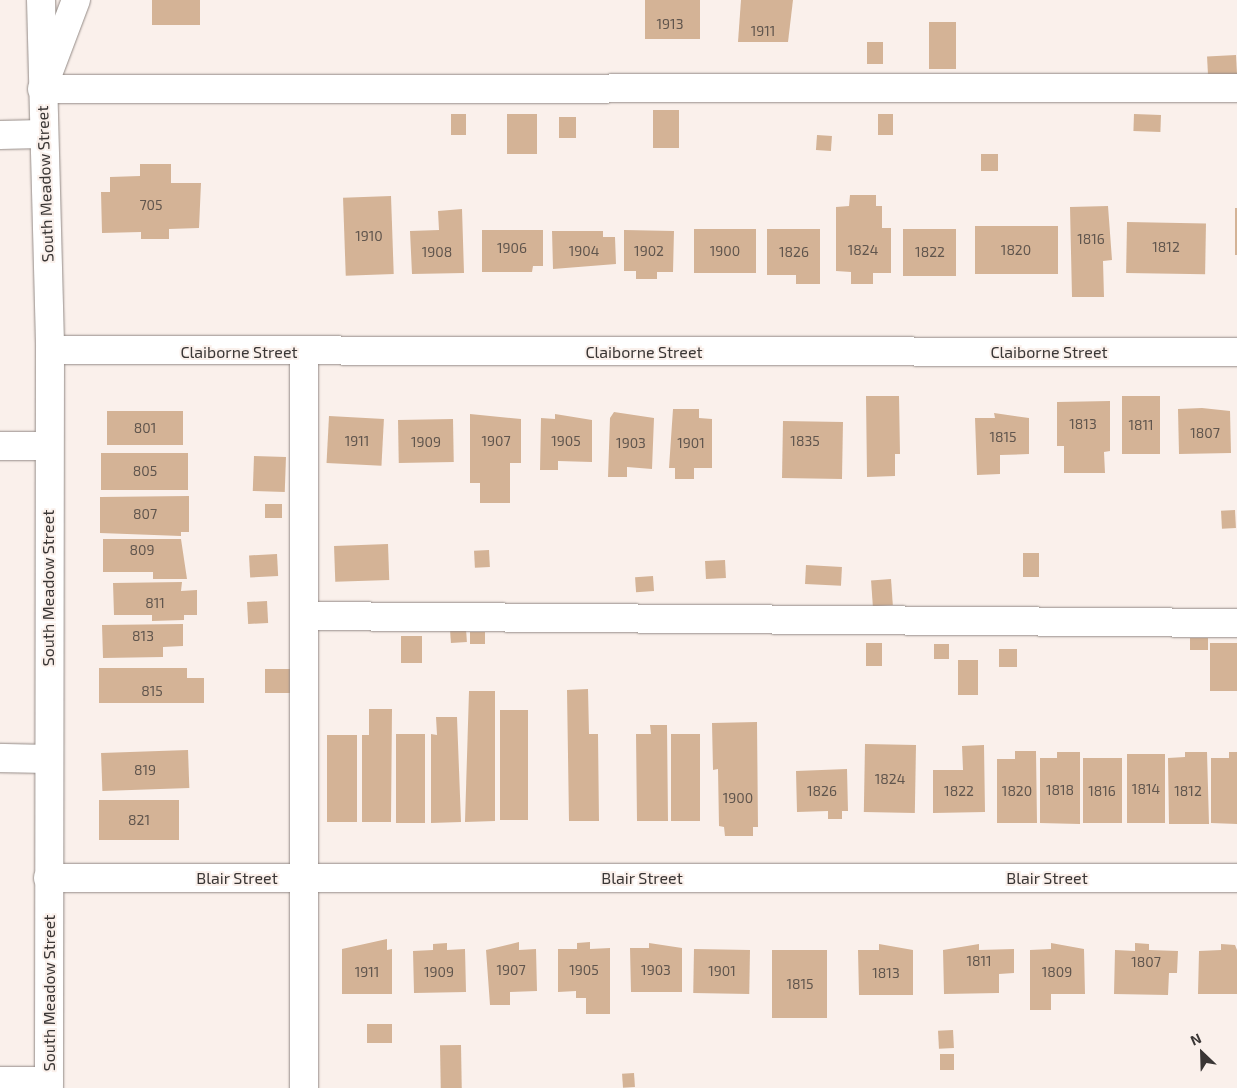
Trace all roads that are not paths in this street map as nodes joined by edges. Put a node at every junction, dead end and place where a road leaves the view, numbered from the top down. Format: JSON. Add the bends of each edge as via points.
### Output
{"nodes":[{"id":1,"x":41,"y":0,"type":"edge"},
{"id":2,"x":76,"y":0,"type":"edge"},
{"id":3,"x":1237,"y":88,"type":"edge"},
{"id":4,"x":42,"y":89,"type":"junction"},
{"id":5,"x":42,"y":134,"type":"junction"},
{"id":6,"x":0,"y":135,"type":"edge"},
{"id":7,"x":50,"y":350,"type":"junction"},
{"id":8,"x":304,"y":352,"type":"junction"},
{"id":9,"x":1237,"y":352,"type":"edge"},
{"id":10,"x":0,"y":446,"type":"edge"},
{"id":11,"x":48,"y":446,"type":"junction"},
{"id":12,"x":304,"y":616,"type":"junction"},
{"id":13,"x":1237,"y":623,"type":"edge"},
{"id":14,"x":0,"y":758,"type":"edge"},
{"id":15,"x":47,"y":759,"type":"junction"},
{"id":16,"x":48,"y":878,"type":"junction"},
{"id":17,"x":304,"y":878,"type":"junction"},
{"id":18,"x":1237,"y":878,"type":"edge"},
{"id":19,"x":0,"y":1081,"type":"edge"},
{"id":20,"x":50,"y":1085,"type":"edge"},
{"id":21,"x":304,"y":1088,"type":"edge"}],
"edges":[{"from":1,"to":4,"type":"street","name":"South Meadow Street"},
{"from":2,"to":4,"type":"street","name":"South Meadow Street"},
{"from":3,"to":4,"type":"street"},
{"from":4,"to":5,"type":"street","name":"South Meadow Street"},
{"from":5,"to":6,"type":"street"},
{"from":5,"to":7,"type":"street","name":"South Meadow Street"},
{"from":7,"to":8,"type":"street","name":"Claiborne Street"},
{"from":7,"to":11,"type":"street","name":"South Meadow Street"},
{"from":8,"to":9,"type":"street","name":"Claiborne Street"},
{"from":8,"to":12,"type":"street"},
{"from":10,"to":11,"type":"street"},
{"from":11,"to":15,"type":"street","name":"South Meadow Street"},
{"from":12,"to":13,"type":"street"},
{"from":12,"to":17,"type":"street"},
{"from":14,"to":15,"type":"street"},
{"from":15,"to":16,"type":"street","name":"South Meadow Street"},
{"from":16,"to":17,"type":"street","name":"Blair Street"},
{"from":16,"to":20,"type":"street","name":"South Meadow Street"},
{"from":17,"to":18,"type":"street","name":"Blair Street"},
{"from":17,"to":21,"type":"street"},
{"from":19,"to":20,"type":"street"}]}
